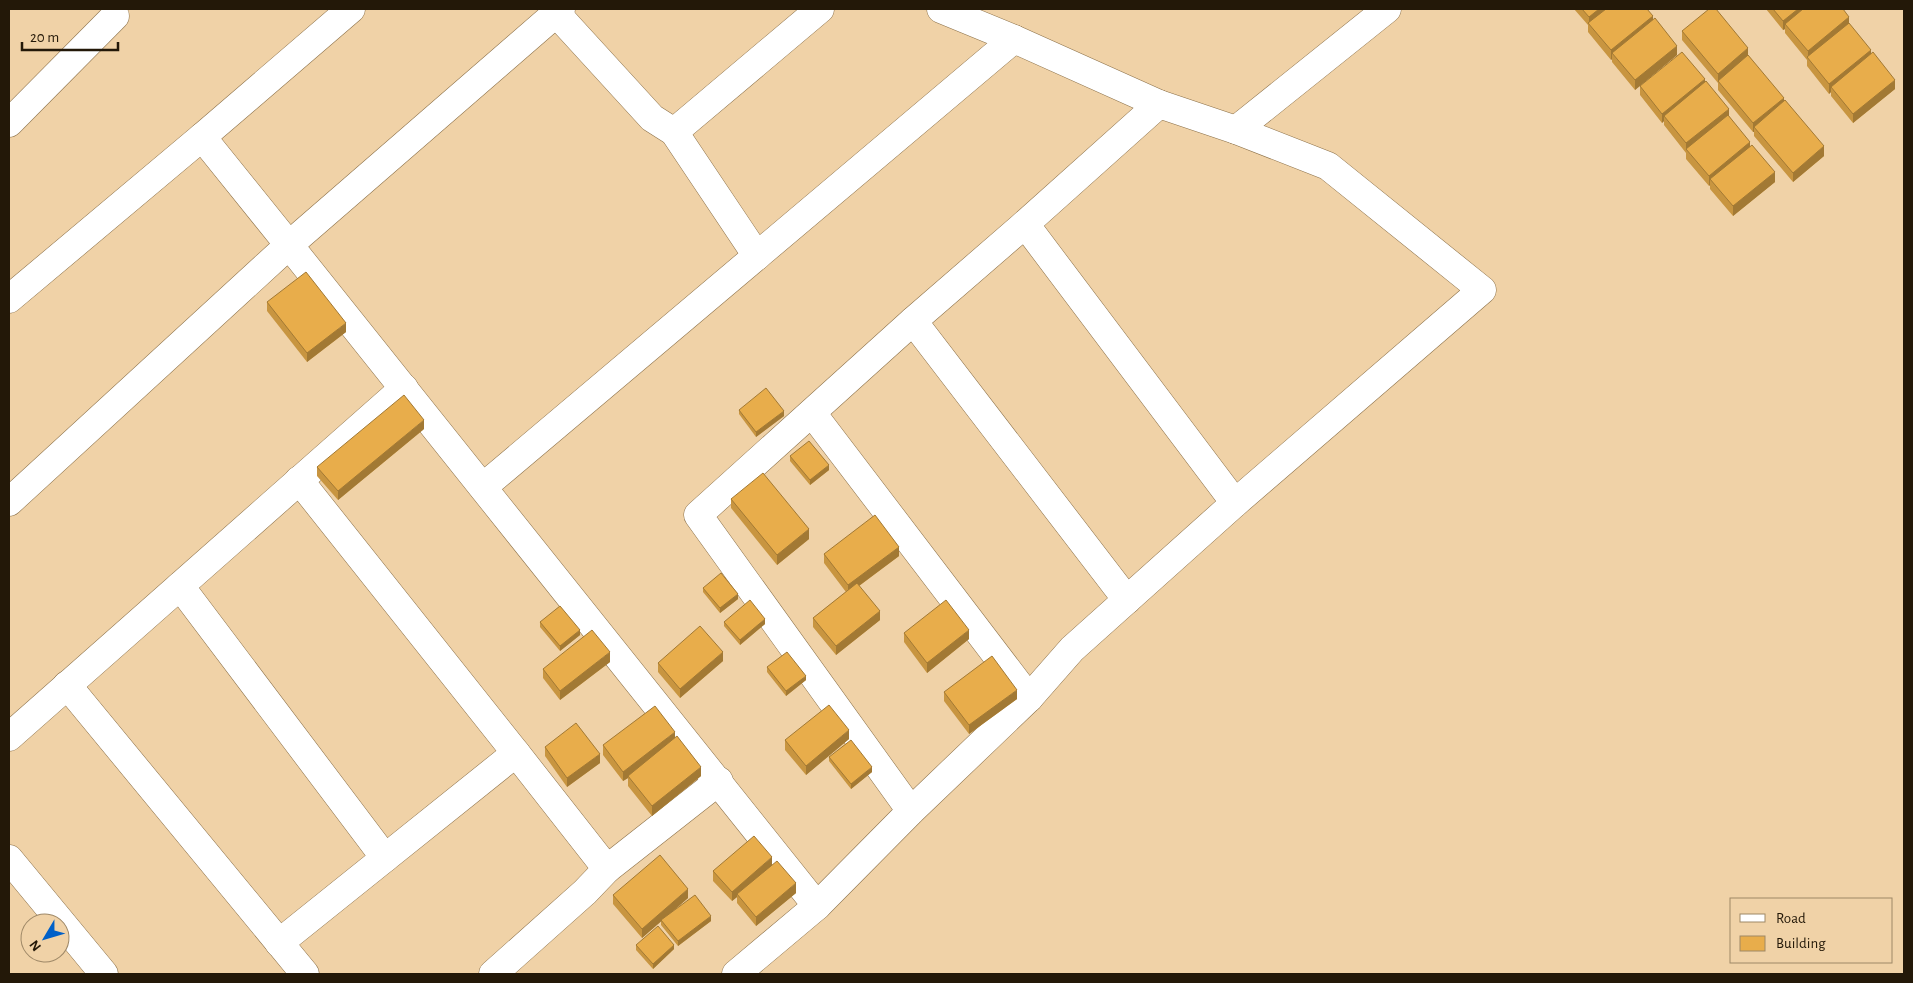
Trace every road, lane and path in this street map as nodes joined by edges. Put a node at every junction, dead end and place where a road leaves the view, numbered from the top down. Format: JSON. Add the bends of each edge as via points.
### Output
{"nodes":[{"id":1,"x":351,"y":9,"type":"edge"},
{"id":2,"x":820,"y":9,"type":"edge"},
{"id":3,"x":941,"y":9,"type":"edge"},
{"id":4,"x":1387,"y":9,"type":"edge"},
{"id":5,"x":115,"y":11,"type":"edge"},
{"id":6,"x":559,"y":11,"type":"edge"},
{"id":7,"x":1014,"y":39,"type":"junction"},
{"id":8,"x":1159,"y":104,"type":"junction"},
{"id":9,"x":9,"y":123,"type":"edge"},
{"id":10,"x":1236,"y":130,"type":"junction"},
{"id":11,"x":674,"y":132,"type":"junction"},
{"id":12,"x":202,"y":137,"type":"junction"},
{"id":13,"x":1025,"y":224,"type":"junction"},
{"id":14,"x":289,"y":245,"type":"junction"},
{"id":15,"x":757,"y":256,"type":"junction"},
{"id":16,"x":9,"y":299,"type":"edge"},
{"id":17,"x":913,"y":321,"type":"junction"},
{"id":18,"x":404,"y":388,"type":"junction"},
{"id":19,"x":812,"y":413,"type":"junction"},
{"id":20,"x":299,"y":480,"type":"junction"},
{"id":21,"x":482,"y":487,"type":"junction"},
{"id":22,"x":9,"y":502,"type":"edge"},
{"id":23,"x":1236,"y":503,"type":"junction"},
{"id":24,"x":180,"y":586,"type":"junction"},
{"id":25,"x":1127,"y":600,"type":"junction"},
{"id":26,"x":67,"y":685,"type":"junction"},
{"id":27,"x":1029,"y":698,"type":"junction"},
{"id":28,"x":9,"y":737,"type":"edge"},
{"id":29,"x":516,"y":754,"type":"junction"},
{"id":30,"x":719,"y":781,"type":"junction"},
{"id":31,"x":911,"y":811,"type":"junction"},
{"id":32,"x":385,"y":858,"type":"junction"},
{"id":33,"x":9,"y":859,"type":"edge"},
{"id":34,"x":607,"y":869,"type":"junction"},
{"id":35,"x":817,"y":906,"type":"junction"},
{"id":36,"x":279,"y":943,"type":"junction"},
{"id":37,"x":104,"y":974,"type":"edge"},
{"id":38,"x":305,"y":974,"type":"edge"},
{"id":39,"x":493,"y":974,"type":"edge"},
{"id":40,"x":736,"y":974,"type":"edge"}],
"edges":[{"from":1,"to":12,"type":"street"},
{"from":2,"to":11,"type":"street"},
{"from":3,"to":7,"type":"street"},
{"from":4,"to":10,"type":"street"},
{"from":5,"to":9,"type":"street"},
{"from":6,"to":11,"type":"street","via":[[652,118]]},
{"from":6,"to":14,"type":"street"},
{"from":7,"to":8,"type":"street"},
{"from":7,"to":15,"type":"street"},
{"from":8,"to":10,"type":"street"},
{"from":8,"to":13,"type":"street"},
{"from":10,"to":23,"type":"street","via":[[1328,166],[1482,290]]},
{"from":11,"to":15,"type":"street"},
{"from":12,"to":14,"type":"street"},
{"from":12,"to":16,"type":"street"},
{"from":13,"to":17,"type":"street"},
{"from":13,"to":23,"type":"street"},
{"from":14,"to":18,"type":"street"},
{"from":14,"to":22,"type":"street"},
{"from":15,"to":21,"type":"street"},
{"from":17,"to":19,"type":"street"},
{"from":17,"to":25,"type":"street"},
{"from":18,"to":20,"type":"street"},
{"from":18,"to":21,"type":"street"},
{"from":19,"to":27,"type":"street"},
{"from":19,"to":31,"type":"street","via":[[698,515]]},
{"from":20,"to":24,"type":"street"},
{"from":20,"to":29,"type":"street"},
{"from":21,"to":30,"type":"street"},
{"from":23,"to":25,"type":"street"},
{"from":24,"to":26,"type":"street"},
{"from":24,"to":32,"type":"street"},
{"from":25,"to":27,"type":"street","via":[[1072,649]]},
{"from":26,"to":28,"type":"street"},
{"from":26,"to":36,"type":"street"},
{"from":27,"to":31,"type":"street"},
{"from":29,"to":32,"type":"street"},
{"from":29,"to":34,"type":"street"},
{"from":30,"to":34,"type":"street"},
{"from":30,"to":35,"type":"street"},
{"from":31,"to":35,"type":"street"},
{"from":32,"to":36,"type":"street"},
{"from":33,"to":37,"type":"street"},
{"from":34,"to":39,"type":"street"},
{"from":35,"to":40,"type":"street"},
{"from":36,"to":38,"type":"street"}]}
